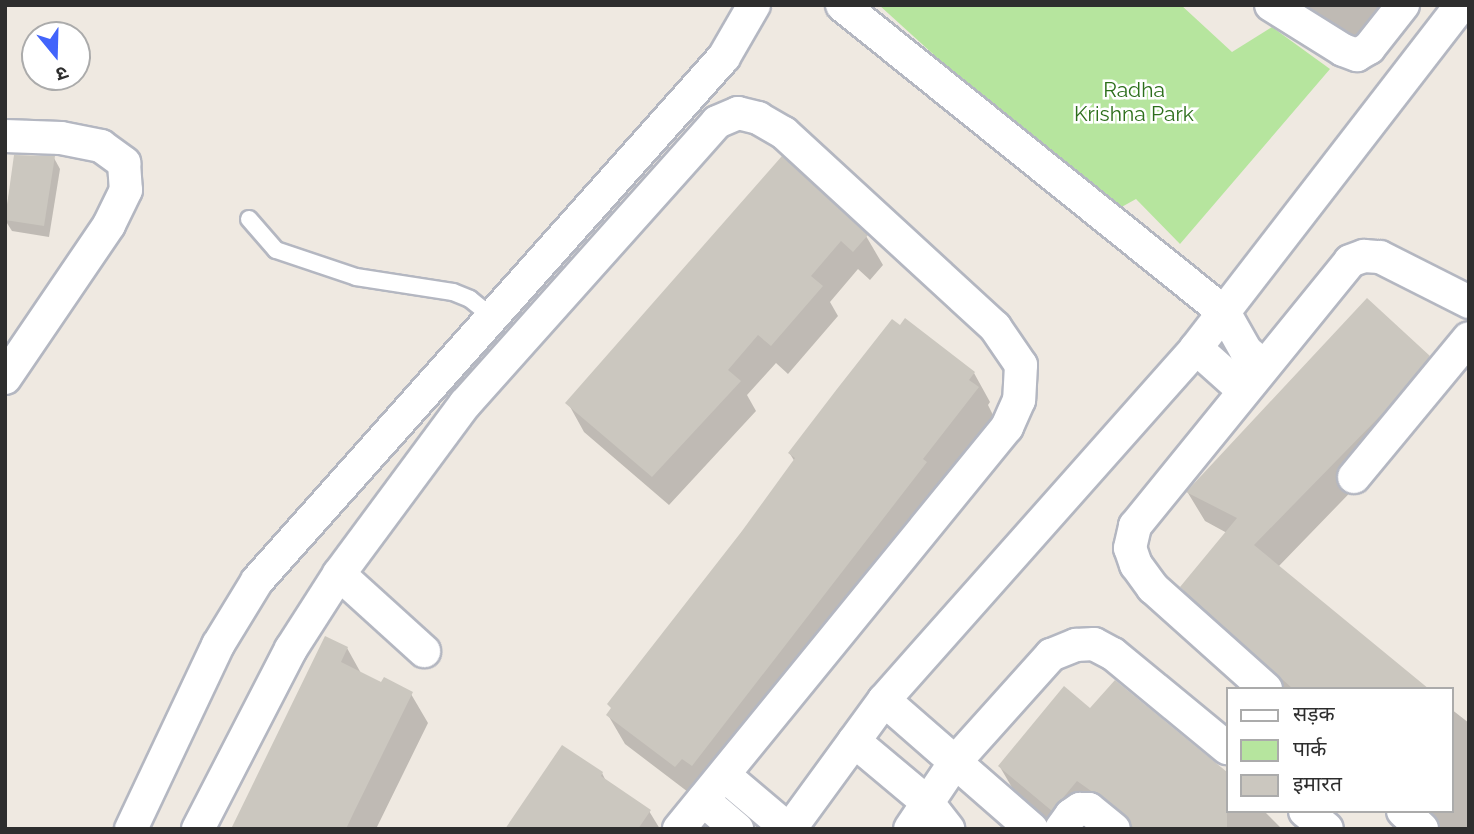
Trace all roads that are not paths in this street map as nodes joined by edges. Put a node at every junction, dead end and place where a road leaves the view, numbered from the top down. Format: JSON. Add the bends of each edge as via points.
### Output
{"nodes":[{"id":1,"x":754,"y":5,"type":"edge"},
{"id":2,"x":842,"y":5,"type":"edge"},
{"id":3,"x":1271,"y":5,"type":"edge"},
{"id":4,"x":1403,"y":5,"type":"edge"},
{"id":5,"x":1461,"y":5,"type":"edge"},
{"id":6,"x":5,"y":136,"type":"edge"},
{"id":7,"x":249,"y":219,"type":"dead end"},
{"id":8,"x":1469,"y":302,"type":"edge"},
{"id":9,"x":1224,"y":312,"type":"junction"},
{"id":10,"x":492,"y":317,"type":"junction"},
{"id":11,"x":1469,"y":338,"type":"edge"},
{"id":12,"x":1196,"y":348,"type":"junction"},
{"id":13,"x":1264,"y":366,"type":"junction"},
{"id":14,"x":5,"y":379,"type":"edge"},
{"id":15,"x":1243,"y":390,"type":"junction"},
{"id":16,"x":1354,"y":477,"type":"dead end"},
{"id":17,"x":339,"y":573,"type":"junction"},
{"id":18,"x":425,"y":651,"type":"dead end"},
{"id":19,"x":1264,"y":687,"type":"edge"},
{"id":20,"x":884,"y":700,"type":"junction"},
{"id":21,"x":854,"y":741,"type":"junction"},
{"id":22,"x":1226,"y":747,"type":"edge"},
{"id":23,"x":955,"y":762,"type":"junction"},
{"id":24,"x":724,"y":775,"type":"junction"},
{"id":25,"x":703,"y":800,"type":"junction"},
{"id":26,"x":928,"y":803,"type":"junction"},
{"id":27,"x":1307,"y":813,"type":"edge"},
{"id":28,"x":1405,"y":813,"type":"edge"},
{"id":29,"x":131,"y":829,"type":"edge"},
{"id":30,"x":198,"y":829,"type":"edge"},
{"id":31,"x":679,"y":829,"type":"edge"},
{"id":32,"x":737,"y":829,"type":"edge"},
{"id":33,"x":789,"y":829,"type":"edge"},
{"id":34,"x":910,"y":829,"type":"edge"},
{"id":35,"x":948,"y":829,"type":"edge"},
{"id":36,"x":1032,"y":829,"type":"edge"},
{"id":37,"x":1061,"y":829,"type":"edge"},
{"id":38,"x":1114,"y":829,"type":"edge"},
{"id":39,"x":1327,"y":829,"type":"edge"},
{"id":40,"x":1422,"y":829,"type":"edge"}],
"edges":[{"from":1,"to":10,"type":"street","via":[[724,57]]},
{"from":2,"to":9,"type":"street"},
{"from":3,"to":4,"type":"street","via":[[1357,55],[1369,48]]},
{"from":5,"to":9,"type":"street"},
{"from":6,"to":14,"type":"street","via":[[61,138],[101,146],[124,163],[126,190],[109,225]]},
{"from":7,"to":10,"type":"lane","via":[[276,250],[356,277],[453,292]]},
{"from":8,"to":13,"type":"street","via":[[1380,257],[1364,256],[1350,261]]},
{"from":9,"to":12,"type":"street"},
{"from":9,"to":13,"type":"street","via":[[1246,351]]},
{"from":10,"to":29,"type":"street","via":[[257,581],[218,645]]},
{"from":11,"to":16,"type":"street"},
{"from":12,"to":15,"type":"street"},
{"from":12,"to":20,"type":"street"},
{"from":13,"to":15,"type":"street"},
{"from":15,"to":19,"type":"street","via":[[1135,526],[1130,548],[1153,588]]},
{"from":17,"to":18,"type":"street"},
{"from":17,"to":24,"type":"street","via":[[465,404],[717,122],[738,113],[758,118],[783,133],[995,327],[1021,365],[1019,400],[1007,428]]},
{"from":17,"to":30,"type":"street","via":[[291,649]]},
{"from":20,"to":21,"type":"street"},
{"from":20,"to":23,"type":"street"},
{"from":21,"to":26,"type":"street"},
{"from":21,"to":33,"type":"street"},
{"from":22,"to":23,"type":"street","via":[[1113,654],[1094,644],[1051,655]]},
{"from":23,"to":26,"type":"street"},
{"from":23,"to":36,"type":"street"},
{"from":24,"to":25,"type":"street"},
{"from":24,"to":33,"type":"street"},
{"from":25,"to":31,"type":"street"},
{"from":25,"to":32,"type":"street"},
{"from":26,"to":34,"type":"street"},
{"from":26,"to":35,"type":"street"},
{"from":27,"to":39,"type":"street"},
{"from":28,"to":40,"type":"street"},
{"from":37,"to":38,"type":"street","via":[[1080,809],[1089,809]]}]}
